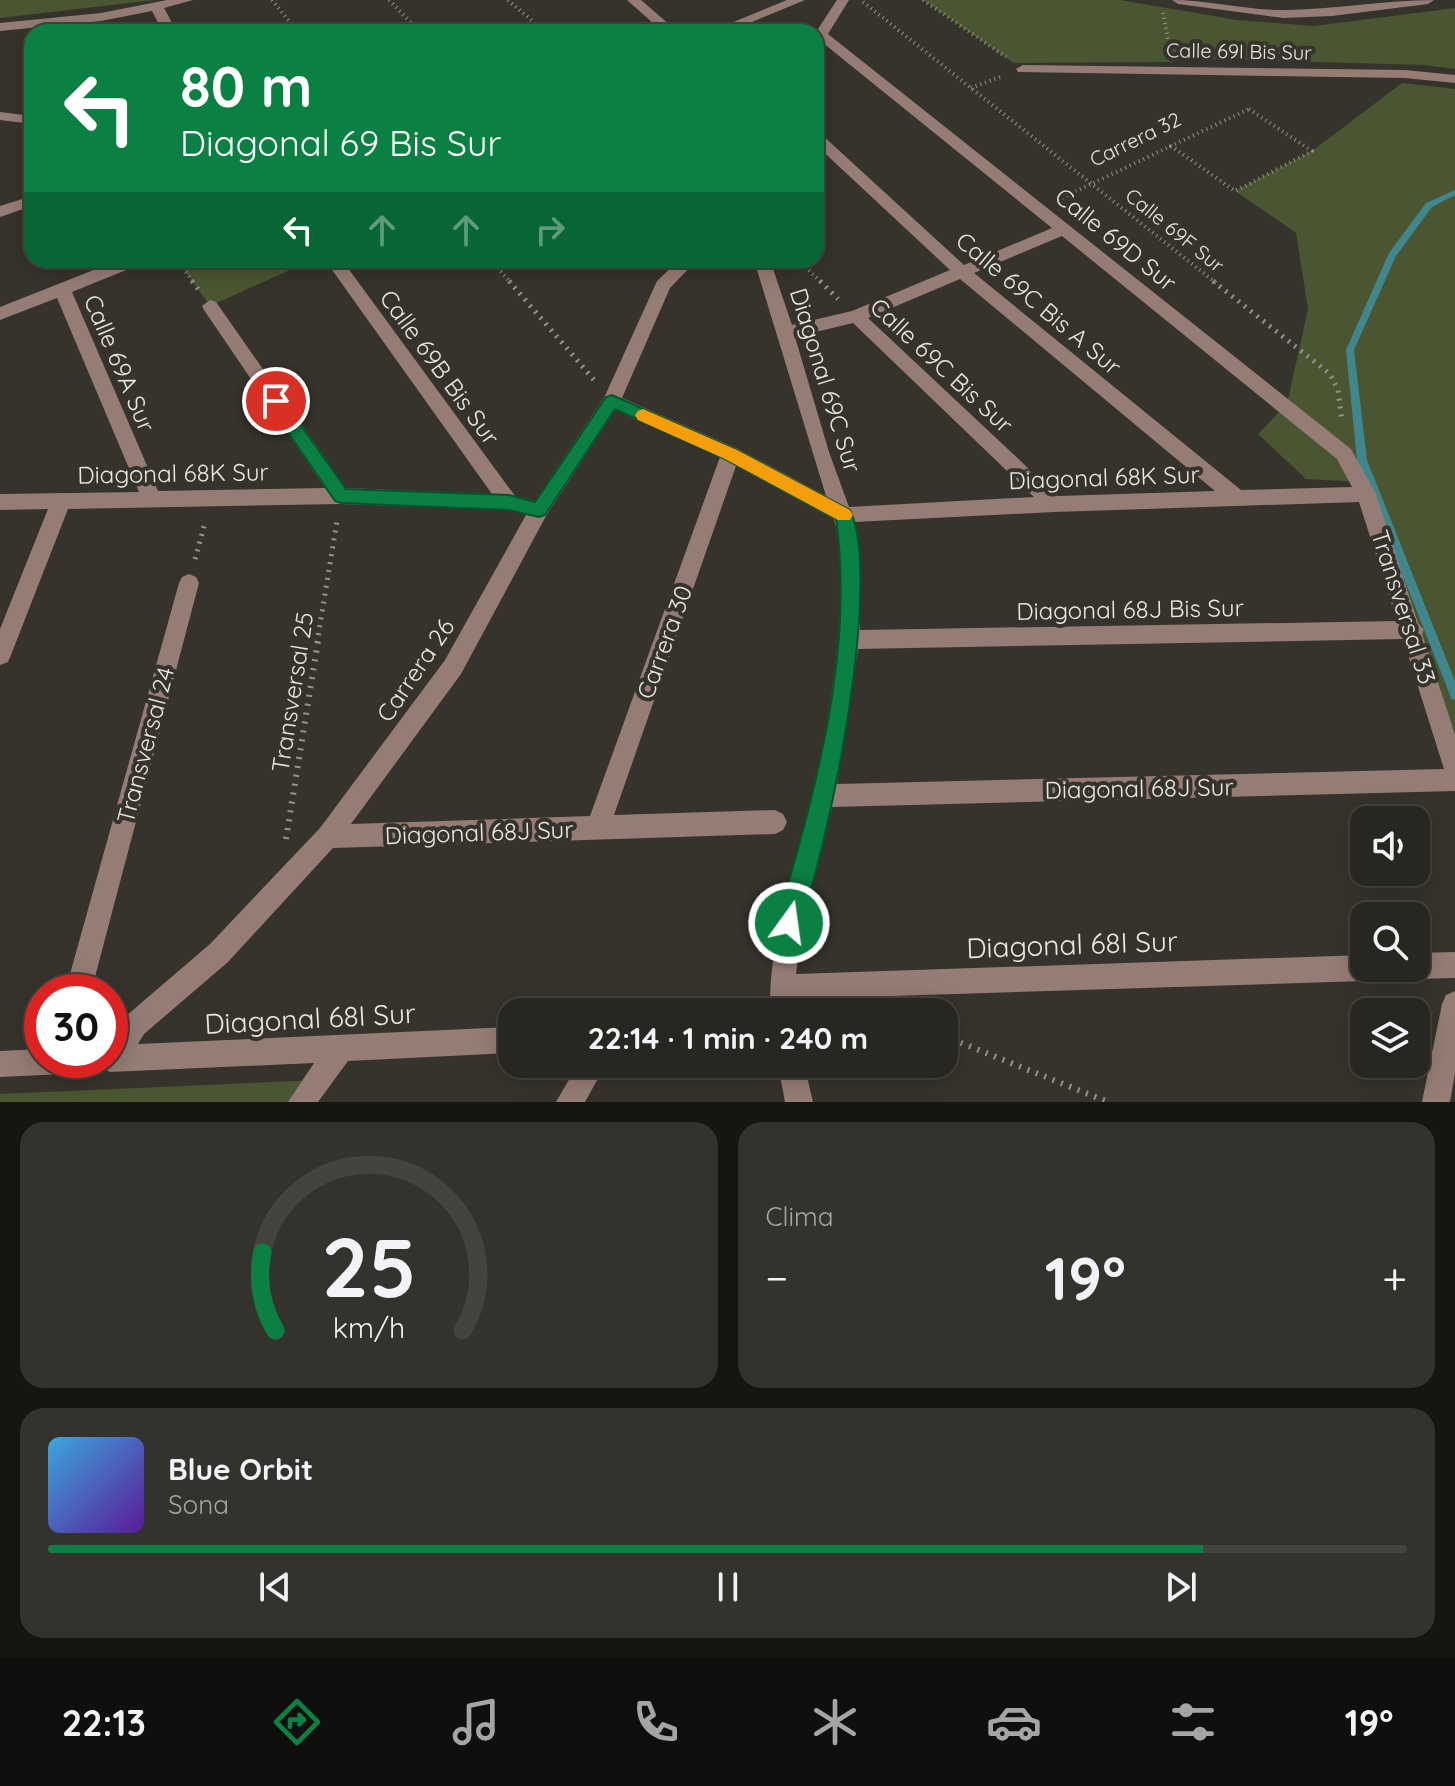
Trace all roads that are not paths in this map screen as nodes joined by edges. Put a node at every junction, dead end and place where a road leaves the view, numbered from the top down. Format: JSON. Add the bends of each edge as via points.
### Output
{"nodes":[{"id":1,"x":187,"y":0,"type":"edge"},
{"id":2,"x":633,"y":0,"type":"edge"},
{"id":3,"x":799,"y":0,"type":"edge"},
{"id":4,"x":843,"y":0,"type":"edge"},
{"id":5,"x":1178,"y":0,"type":"edge"},
{"id":6,"x":1428,"y":0,"type":"edge"},
{"id":7,"x":157,"y":7,"type":"junction"},
{"id":8,"x":63,"y":24,"type":"edge"},
{"id":9,"x":166,"y":24,"type":"edge"},
{"id":10,"x":662,"y":24,"type":"edge"},
{"id":11,"x":737,"y":24,"type":"edge"},
{"id":12,"x":0,"y":27,"type":"edge"},
{"id":13,"x":24,"y":27,"type":"edge"},
{"id":14,"x":824,"y":30,"type":"edge"},
{"id":15,"x":824,"y":44,"type":"edge"},
{"id":16,"x":1023,"y":69,"type":"road end"},
{"id":17,"x":1455,"y":79,"type":"edge"},
{"id":18,"x":0,"y":116,"type":"edge"},
{"id":19,"x":24,"y":119,"type":"edge"},
{"id":20,"x":824,"y":144,"type":"edge"},
{"id":21,"x":24,"y":204,"type":"edge"},
{"id":22,"x":0,"y":212,"type":"edge"},
{"id":23,"x":1065,"y":229,"type":"junction"},
{"id":24,"x":115,"y":268,"type":"edge"},
{"id":25,"x":339,"y":268,"type":"edge"},
{"id":26,"x":681,"y":268,"type":"edge"},
{"id":27,"x":765,"y":268,"type":"edge"},
{"id":28,"x":963,"y":273,"type":"junction"},
{"id":29,"x":62,"y":289,"type":"junction"},
{"id":30,"x":210,"y":306,"type":"road end"},
{"id":31,"x":0,"y":314,"type":"edge"},
{"id":32,"x":856,"y":316,"type":"junction"},
{"id":33,"x":785,"y":333,"type":"junction"},
{"id":34,"x":612,"y":401,"type":"junction"},
{"id":35,"x":731,"y":454,"type":"junction"},
{"id":36,"x":1366,"y":494,"type":"junction"},
{"id":37,"x":341,"y":496,"type":"junction"},
{"id":38,"x":1237,"y":498,"type":"junction"},
{"id":39,"x":152,"y":499,"type":"junction"},
{"id":40,"x":61,"y":501,"type":"junction"},
{"id":41,"x":0,"y":502,"type":"edge"},
{"id":42,"x":509,"y":502,"type":"junction"},
{"id":43,"x":1054,"y":504,"type":"junction"},
{"id":44,"x":539,"y":510,"type":"junction"},
{"id":45,"x":844,"y":515,"type":"junction"},
{"id":46,"x":189,"y":583,"type":"road end"},
{"id":47,"x":1413,"y":630,"type":"junction"},
{"id":48,"x":849,"y":640,"type":"junction"},
{"id":49,"x":2,"y":643,"type":"edge"},
{"id":50,"x":1455,"y":768,"type":"edge"},
{"id":51,"x":1455,"y":780,"type":"edge"},
{"id":52,"x":824,"y":796,"type":"junction"},
{"id":53,"x":775,"y":822,"type":"dead end"},
{"id":54,"x":597,"y":829,"type":"junction"},
{"id":55,"x":328,"y":836,"type":"junction"},
{"id":56,"x":1455,"y":965,"type":"edge"},
{"id":57,"x":1430,"y":966,"type":"edge"},
{"id":58,"x":1350,"y":969,"type":"edge"},
{"id":59,"x":83,"y":974,"type":"edge"},
{"id":60,"x":782,"y":998,"type":"edge"},
{"id":61,"x":818,"y":998,"type":"edge"},
{"id":62,"x":1455,"y":1004,"type":"edge"},
{"id":63,"x":128,"y":1035,"type":"edge"},
{"id":64,"x":498,"y":1041,"type":"edge"},
{"id":65,"x":341,"y":1048,"type":"junction"},
{"id":66,"x":128,"y":1058,"type":"edge"},
{"id":67,"x":24,"y":1063,"type":"edge"},
{"id":68,"x":0,"y":1064,"type":"edge"},
{"id":69,"x":585,"y":1078,"type":"edge"},
{"id":70,"x":302,"y":1102,"type":"edge"},
{"id":71,"x":570,"y":1102,"type":"edge"},
{"id":72,"x":1436,"y":1102,"type":"edge"}],
"edges":[{"from":1,"to":7,"type":"street"},
{"from":2,"to":10,"type":"street"},
{"from":3,"to":11,"type":"street"},
{"from":4,"to":14,"type":"street"},
{"from":5,"to":6,"type":"street","via":[[1283,14]]},
{"from":7,"to":8,"type":"street"},
{"from":7,"to":9,"type":"street"},
{"from":12,"to":13,"type":"street"},
{"from":15,"to":23,"type":"street","name":"Calle 69D Sur"},
{"from":16,"to":17,"type":"street","name":"Calle 69I Bis Sur"},
{"from":18,"to":19,"type":"street"},
{"from":20,"to":28,"type":"street","name":"Calle 69C Bis A Sur"},
{"from":21,"to":22,"type":"street"},
{"from":23,"to":28,"type":"street"},
{"from":23,"to":36,"type":"street","name":"Calle 69D Sur","via":[[1344,454]]},
{"from":24,"to":29,"type":"street"},
{"from":25,"to":42,"type":"street","name":"Calle 69B Bis Sur"},
{"from":26,"to":34,"type":"street","name":"Carrera 26","via":[[663,285]]},
{"from":27,"to":33,"type":"street","name":"Diagonal 69C Sur"},
{"from":28,"to":32,"type":"street"},
{"from":28,"to":38,"type":"street","name":"Calle 69C Bis A Sur"},
{"from":29,"to":31,"type":"street"},
{"from":29,"to":39,"type":"street","name":"Calle 69A Sur"},
{"from":30,"to":37,"type":"street"},
{"from":32,"to":33,"type":"street"},
{"from":32,"to":43,"type":"street","name":"Calle 69C Bis Sur"},
{"from":33,"to":45,"type":"street","name":"Diagonal 69C Sur"},
{"from":34,"to":35,"type":"street"},
{"from":34,"to":44,"type":"street","name":"Carrera 26"},
{"from":35,"to":45,"type":"street"},
{"from":35,"to":54,"type":"street","name":"Carrera 30"},
{"from":36,"to":38,"type":"street","name":"Diagonal 68K Sur"},
{"from":36,"to":47,"type":"street","name":"Transversal 33"},
{"from":37,"to":39,"type":"street","name":"Diagonal 68K Sur"},
{"from":37,"to":42,"type":"street","name":"Diagonal 68K Sur"},
{"from":38,"to":43,"type":"street","name":"Diagonal 68K Sur"},
{"from":39,"to":40,"type":"street","name":"Diagonal 68K Sur"},
{"from":40,"to":41,"type":"street","name":"Diagonal 68K Sur"},
{"from":40,"to":49,"type":"street"},
{"from":42,"to":44,"type":"street","name":"Diagonal 68K Sur"},
{"from":43,"to":45,"type":"street","name":"Diagonal 68K Sur"},
{"from":44,"to":55,"type":"street","name":"Carrera 26","via":[[453,667]]},
{"from":45,"to":48,"type":"street","name":"Diagonal 69C Sur","via":[[850,551]]},
{"from":46,"to":59,"type":"street","name":"Transversal 24"},
{"from":47,"to":48,"type":"street","name":"Diagonal 68J Bis Sur"},
{"from":47,"to":50,"type":"street","name":"Transversal 33"},
{"from":48,"to":52,"type":"street","name":"Diagonal 69C Sur"},
{"from":51,"to":52,"type":"street","name":"Diagonal 68J Sur"},
{"from":52,"to":60,"type":"street","name":"Diagonal 69C Sur","via":[[792,906]]},
{"from":53,"to":54,"type":"street","name":"Diagonal 68J Sur"},
{"from":54,"to":55,"type":"street","name":"Diagonal 68J Sur"},
{"from":55,"to":63,"type":"street","name":"Carrera 26","via":[[219,953]]},
{"from":56,"to":57,"type":"street"},
{"from":58,"to":61,"type":"street","name":"Diagonal 68I Sur"},
{"from":62,"to":72,"type":"street"},
{"from":64,"to":65,"type":"street","name":"Diagonal 68I Sur"},
{"from":65,"to":66,"type":"street","name":"Diagonal 68I Sur"},
{"from":65,"to":70,"type":"street"},
{"from":67,"to":68,"type":"street"},
{"from":69,"to":71,"type":"street"}]}
